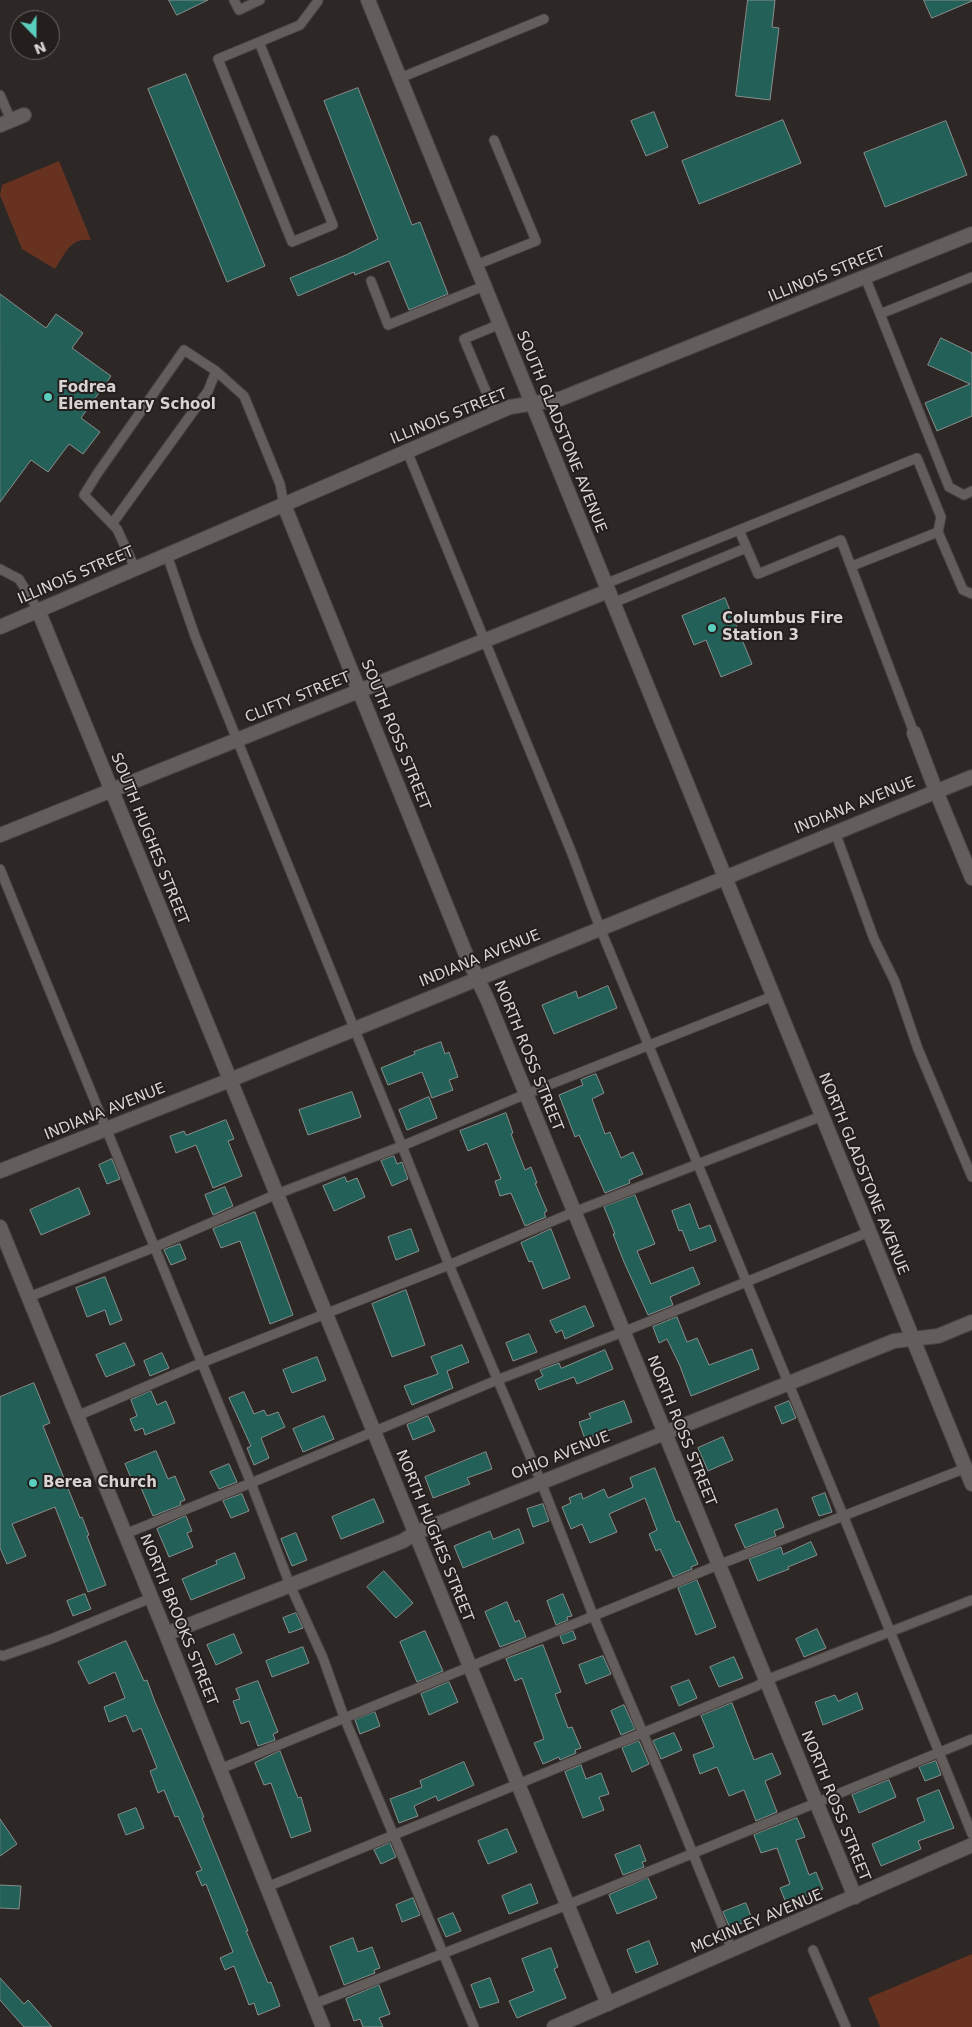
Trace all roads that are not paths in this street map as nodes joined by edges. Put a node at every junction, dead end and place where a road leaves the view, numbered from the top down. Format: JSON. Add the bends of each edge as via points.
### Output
{"nodes":[{"id":1,"x":234,"y":0,"type":"edge"},
{"id":2,"x":260,"y":0,"type":"edge"},
{"id":3,"x":319,"y":0,"type":"edge"},
{"id":4,"x":368,"y":0,"type":"edge"},
{"id":5,"x":544,"y":19,"type":"dead end"},
{"id":6,"x":259,"y":42,"type":"junction"},
{"id":7,"x":400,"y":78,"type":"junction"},
{"id":8,"x":0,"y":94,"type":"edge"},
{"id":9,"x":11,"y":120,"type":"edge"},
{"id":10,"x":494,"y":140,"type":"dead end"},
{"id":11,"x":972,"y":234,"type":"edge"},
{"id":12,"x":476,"y":265,"type":"junction"},
{"id":13,"x":865,"y":277,"type":"junction"},
{"id":14,"x":972,"y":277,"type":"edge"},
{"id":15,"x":371,"y":281,"type":"dead end"},
{"id":16,"x":484,"y":286,"type":"junction"},
{"id":17,"x":880,"y":314,"type":"junction"},
{"id":18,"x":500,"y":324,"type":"junction"},
{"id":19,"x":216,"y":372,"type":"junction"},
{"id":20,"x":532,"y":404,"type":"junction"},
{"id":21,"x":495,"y":413,"type":"junction"},
{"id":22,"x":407,"y":451,"type":"junction"},
{"id":23,"x":972,"y":491,"type":"edge"},
{"id":24,"x":284,"y":505,"type":"junction"},
{"id":25,"x":112,"y":524,"type":"junction"},
{"id":26,"x":739,"y":530,"type":"junction"},
{"id":27,"x":938,"y":532,"type":"junction"},
{"id":28,"x":746,"y":548,"type":"junction"},
{"id":29,"x":167,"y":555,"type":"junction"},
{"id":30,"x":852,"y":566,"type":"junction"},
{"id":31,"x":135,"y":568,"type":"junction"},
{"id":32,"x":0,"y":569,"type":"edge"},
{"id":33,"x":609,"y":592,"type":"junction"},
{"id":34,"x":972,"y":594,"type":"edge"},
{"id":35,"x":38,"y":610,"type":"junction"},
{"id":36,"x":0,"y":627,"type":"edge"},
{"id":37,"x":484,"y":641,"type":"junction"},
{"id":38,"x":360,"y":691,"type":"junction"},
{"id":39,"x":914,"y":733,"type":"joint"},
{"id":40,"x":237,"y":740,"type":"junction"},
{"id":41,"x":972,"y":777,"type":"edge"},
{"id":42,"x":111,"y":790,"type":"junction"},
{"id":43,"x":936,"y":791,"type":"junction"},
{"id":44,"x":835,"y":832,"type":"junction"},
{"id":45,"x":0,"y":835,"type":"edge"},
{"id":46,"x":0,"y":869,"type":"edge"},
{"id":47,"x":725,"y":877,"type":"junction"},
{"id":48,"x":972,"y":878,"type":"edge"},
{"id":49,"x":600,"y":928,"type":"junction"},
{"id":50,"x":478,"y":977,"type":"junction"},
{"id":51,"x":773,"y":996,"type":"junction"},
{"id":52,"x":355,"y":1028,"type":"junction"},
{"id":53,"x":648,"y":1044,"type":"junction"},
{"id":54,"x":230,"y":1080,"type":"junction"},
{"id":55,"x":526,"y":1094,"type":"junction"},
{"id":56,"x":822,"y":1116,"type":"junction"},
{"id":57,"x":105,"y":1129,"type":"junction"},
{"id":58,"x":402,"y":1146,"type":"junction"},
{"id":59,"x":697,"y":1164,"type":"junction"},
{"id":60,"x":0,"y":1171,"type":"edge"},
{"id":61,"x":972,"y":1177,"type":"edge"},
{"id":62,"x":277,"y":1194,"type":"junction"},
{"id":63,"x":574,"y":1212,"type":"junction"},
{"id":64,"x":0,"y":1227,"type":"edge"},
{"id":65,"x":869,"y":1232,"type":"junction"},
{"id":66,"x":154,"y":1247,"type":"junction"},
{"id":67,"x":449,"y":1265,"type":"junction"},
{"id":68,"x":746,"y":1281,"type":"junction"},
{"id":69,"x":29,"y":1297,"type":"junction"},
{"id":70,"x":326,"y":1314,"type":"junction"},
{"id":71,"x":972,"y":1322,"type":"edge"},
{"id":72,"x":623,"y":1332,"type":"junction"},
{"id":73,"x":912,"y":1339,"type":"junction"},
{"id":74,"x":201,"y":1363,"type":"junction"},
{"id":75,"x":497,"y":1380,"type":"junction"},
{"id":76,"x":788,"y":1383,"type":"junction"},
{"id":77,"x":77,"y":1416,"type":"junction"},
{"id":78,"x":373,"y":1430,"type":"junction"},
{"id":79,"x":664,"y":1433,"type":"junction"},
{"id":80,"x":966,"y":1468,"type":"junction"},
{"id":81,"x":540,"y":1482,"type":"junction"},
{"id":82,"x":251,"y":1483,"type":"junction"},
{"id":83,"x":972,"y":1484,"type":"edge"},
{"id":84,"x":843,"y":1516,"type":"junction"},
{"id":85,"x":415,"y":1533,"type":"junction"},
{"id":86,"x":125,"y":1534,"type":"junction"},
{"id":87,"x":718,"y":1565,"type":"junction"},
{"id":88,"x":290,"y":1585,"type":"junction"},
{"id":89,"x":151,"y":1598,"type":"junction"},
{"id":90,"x":972,"y":1600,"type":"edge"},
{"id":91,"x":593,"y":1615,"type":"junction"},
{"id":92,"x":890,"y":1630,"type":"junction"},
{"id":93,"x":166,"y":1634,"type":"junction"},
{"id":94,"x":0,"y":1655,"type":"edge"},
{"id":95,"x":470,"y":1666,"type":"junction"},
{"id":96,"x":766,"y":1680,"type":"junction"},
{"id":97,"x":344,"y":1717,"type":"junction"},
{"id":98,"x":643,"y":1732,"type":"junction"},
{"id":99,"x":972,"y":1739,"type":"edge"},
{"id":100,"x":939,"y":1753,"type":"junction"},
{"id":101,"x":220,"y":1769,"type":"junction"},
{"id":102,"x":518,"y":1784,"type":"junction"},
{"id":103,"x":816,"y":1802,"type":"junction"},
{"id":104,"x":972,"y":1834,"type":"edge"},
{"id":105,"x":394,"y":1835,"type":"junction"},
{"id":106,"x":972,"y":1845,"type":"edge"},
{"id":107,"x":692,"y":1852,"type":"junction"},
{"id":108,"x":267,"y":1886,"type":"junction"},
{"id":109,"x":855,"y":1897,"type":"junction"},
{"id":110,"x":568,"y":1905,"type":"junction"},
{"id":111,"x":732,"y":1950,"type":"junction"},
{"id":112,"x":813,"y":1950,"type":"dead end"},
{"id":113,"x":443,"y":1954,"type":"junction"},
{"id":114,"x":314,"y":2004,"type":"junction"},
{"id":115,"x":608,"y":2004,"type":"junction"},
{"id":116,"x":323,"y":2027,"type":"edge"},
{"id":117,"x":474,"y":2027,"type":"edge"},
{"id":118,"x":554,"y":2027,"type":"edge"},
{"id":119,"x":846,"y":2027,"type":"edge"}],
"edges":[{"from":1,"to":2,"type":"lane","via":[[239,10]]},
{"from":3,"to":6,"type":"lane","via":[[300,25]]},
{"from":4,"to":7,"type":"street","name":"SOUTH GLADSTONE AVENUE"},
{"from":5,"to":7,"type":"lane"},
{"from":6,"to":6,"type":"lane","via":[[218,59],[292,242],[333,225]]},
{"from":7,"to":12,"type":"street","name":"SOUTH GLADSTONE AVENUE"},
{"from":8,"to":9,"type":"lane"},
{"from":10,"to":12,"type":"lane","via":[[536,241]]},
{"from":11,"to":13,"type":"street","name":"ILLINOIS STREET"},
{"from":12,"to":16,"type":"street","name":"SOUTH GLADSTONE AVENUE"},
{"from":13,"to":17,"type":"lane"},
{"from":13,"to":20,"type":"street","name":"ILLINOIS STREET","via":[[560,399]]},
{"from":14,"to":17,"type":"lane"},
{"from":15,"to":16,"type":"lane","via":[[388,325]]},
{"from":16,"to":18,"type":"street","name":"SOUTH GLADSTONE AVENUE"},
{"from":17,"to":23,"type":"lane","via":[[949,487],[964,494]]},
{"from":18,"to":20,"type":"street","name":"SOUTH GLADSTONE AVENUE"},
{"from":18,"to":21,"type":"lane","via":[[464,339]]},
{"from":19,"to":24,"type":"lane","via":[[244,396],[280,484]]},
{"from":19,"to":25,"type":"lane","via":[[208,391]]},
{"from":19,"to":25,"type":"lane","via":[[184,350],[97,474],[84,495]]},
{"from":20,"to":21,"type":"street","name":"ILLINOIS STREET"},
{"from":20,"to":33,"type":"street","name":"SOUTH GLADSTONE AVENUE"},
{"from":21,"to":22,"type":"street","name":"ILLINOIS STREET"},
{"from":22,"to":24,"type":"street","name":"ILLINOIS STREET"},
{"from":22,"to":37,"type":"lane"},
{"from":24,"to":29,"type":"street","name":"ILLINOIS STREET"},
{"from":24,"to":38,"type":"street","name":"SOUTH ROSS STREET"},
{"from":25,"to":31,"type":"lane"},
{"from":26,"to":27,"type":"lane","via":[[917,458],[941,517]]},
{"from":26,"to":28,"type":"lane"},
{"from":26,"to":33,"type":"lane"},
{"from":27,"to":30,"type":"lane"},
{"from":27,"to":34,"type":"lane","via":[[963,590]]},
{"from":28,"to":30,"type":"lane","via":[[758,574],[841,540]]},
{"from":28,"to":33,"type":"lane"},
{"from":29,"to":31,"type":"street","name":"ILLINOIS STREET"},
{"from":29,"to":40,"type":"lane"},
{"from":30,"to":39,"type":"lane"},
{"from":31,"to":35,"type":"street","name":"ILLINOIS STREET"},
{"from":32,"to":35,"type":"lane","via":[[19,579]]},
{"from":33,"to":37,"type":"street","name":"CLIFTY STREET"},
{"from":33,"to":47,"type":"street","name":"SOUTH GLADSTONE AVENUE"},
{"from":35,"to":36,"type":"street","name":"ILLINOIS STREET"},
{"from":35,"to":42,"type":"street","name":"SOUTH HUGHES STREET"},
{"from":37,"to":38,"type":"street","name":"CLIFTY STREET"},
{"from":37,"to":49,"type":"lane"},
{"from":38,"to":40,"type":"street","name":"CLIFTY STREET"},
{"from":38,"to":50,"type":"street","name":"SOUTH ROSS STREET"},
{"from":39,"to":43,"type":"street"},
{"from":40,"to":42,"type":"street","name":"CLIFTY STREET"},
{"from":40,"to":52,"type":"lane"},
{"from":41,"to":43,"type":"street","name":"INDIANA AVENUE"},
{"from":42,"to":45,"type":"street","name":"CLIFTY STREET"},
{"from":42,"to":54,"type":"street","name":"SOUTH HUGHES STREET"},
{"from":43,"to":44,"type":"street","name":"INDIANA AVENUE"},
{"from":43,"to":48,"type":"street"},
{"from":44,"to":47,"type":"street","name":"INDIANA AVENUE"},
{"from":44,"to":61,"type":"lane","via":[[874,939],[895,982],[918,1049]]},
{"from":46,"to":57,"type":"lane"},
{"from":47,"to":49,"type":"street","name":"INDIANA AVENUE"},
{"from":47,"to":51,"type":"street","name":"NORTH GLADSTONE AVENUE"},
{"from":49,"to":50,"type":"street","name":"INDIANA AVENUE"},
{"from":49,"to":53,"type":"lane"},
{"from":50,"to":52,"type":"street","name":"INDIANA AVENUE"},
{"from":50,"to":55,"type":"street","name":"NORTH ROSS STREET"},
{"from":51,"to":53,"type":"lane"},
{"from":51,"to":56,"type":"street","name":"NORTH GLADSTONE AVENUE"},
{"from":52,"to":54,"type":"street","name":"INDIANA AVENUE"},
{"from":52,"to":58,"type":"lane"},
{"from":53,"to":55,"type":"lane"},
{"from":53,"to":59,"type":"lane"},
{"from":54,"to":57,"type":"street","name":"INDIANA AVENUE"},
{"from":54,"to":62,"type":"street","name":"NORTH HUGHES STREET"},
{"from":55,"to":58,"type":"lane"},
{"from":55,"to":63,"type":"street","name":"NORTH ROSS STREET"},
{"from":56,"to":59,"type":"lane"},
{"from":56,"to":65,"type":"street","name":"NORTH GLADSTONE AVENUE"},
{"from":57,"to":60,"type":"street","name":"INDIANA AVENUE"},
{"from":57,"to":66,"type":"lane"},
{"from":58,"to":62,"type":"lane"},
{"from":58,"to":67,"type":"lane"},
{"from":59,"to":63,"type":"lane"},
{"from":59,"to":68,"type":"lane"},
{"from":62,"to":66,"type":"lane"},
{"from":62,"to":70,"type":"street","name":"NORTH HUGHES STREET"},
{"from":63,"to":67,"type":"lane"},
{"from":63,"to":72,"type":"street","name":"NORTH ROSS STREET"},
{"from":64,"to":69,"type":"street","name":"NORTH BROOKS STREET"},
{"from":65,"to":68,"type":"lane"},
{"from":65,"to":73,"type":"street","name":"NORTH GLADSTONE AVENUE"},
{"from":66,"to":69,"type":"lane"},
{"from":66,"to":74,"type":"lane"},
{"from":67,"to":70,"type":"lane"},
{"from":67,"to":75,"type":"lane"},
{"from":68,"to":72,"type":"lane"},
{"from":68,"to":76,"type":"lane"},
{"from":69,"to":77,"type":"street","name":"NORTH BROOKS STREET"},
{"from":70,"to":74,"type":"lane"},
{"from":70,"to":78,"type":"street","name":"NORTH HUGHES STREET"},
{"from":71,"to":73,"type":"street","name":"OHIO AVENUE","via":[[938,1336]]},
{"from":72,"to":75,"type":"lane"},
{"from":72,"to":79,"type":"street","name":"NORTH ROSS STREET"},
{"from":73,"to":76,"type":"street","name":"OHIO AVENUE","via":[[894,1341]]},
{"from":73,"to":80,"type":"street","name":"NORTH GLADSTONE AVENUE"},
{"from":74,"to":77,"type":"lane"},
{"from":74,"to":82,"type":"lane"},
{"from":75,"to":78,"type":"lane"},
{"from":75,"to":81,"type":"lane"},
{"from":76,"to":79,"type":"street","name":"OHIO AVENUE"},
{"from":76,"to":84,"type":"lane"},
{"from":77,"to":86,"type":"street","name":"NORTH BROOKS STREET"},
{"from":78,"to":82,"type":"lane","via":[[364,1437]]},
{"from":78,"to":85,"type":"street","name":"NORTH HUGHES STREET"},
{"from":79,"to":81,"type":"street","name":"OHIO AVENUE"},
{"from":79,"to":87,"type":"street","name":"NORTH ROSS STREET"},
{"from":80,"to":83,"type":"street","name":"NORTH GLADSTONE AVENUE"},
{"from":80,"to":84,"type":"lane"},
{"from":81,"to":85,"type":"street","name":"OHIO AVENUE"},
{"from":81,"to":91,"type":"lane"},
{"from":82,"to":86,"type":"lane"},
{"from":82,"to":88,"type":"lane"},
{"from":84,"to":87,"type":"lane"},
{"from":84,"to":92,"type":"lane"},
{"from":85,"to":88,"type":"street","name":"OHIO AVENUE","via":[[403,1541]]},
{"from":85,"to":95,"type":"street","name":"NORTH HUGHES STREET"},
{"from":86,"to":89,"type":"street","name":"NORTH BROOKS STREET"},
{"from":87,"to":91,"type":"lane"},
{"from":87,"to":96,"type":"street","name":"NORTH ROSS STREET"},
{"from":88,"to":93,"type":"street","name":"OHIO AVENUE"},
{"from":88,"to":97,"type":"lane","via":[[323,1658]]},
{"from":89,"to":93,"type":"street","name":"NORTH BROOKS STREET"},
{"from":89,"to":94,"type":"lane","via":[[52,1639]]},
{"from":90,"to":92,"type":"lane"},
{"from":91,"to":95,"type":"lane"},
{"from":91,"to":98,"type":"lane"},
{"from":92,"to":96,"type":"lane"},
{"from":92,"to":100,"type":"lane"},
{"from":93,"to":101,"type":"street","name":"NORTH BROOKS STREET"},
{"from":95,"to":97,"type":"lane"},
{"from":95,"to":102,"type":"street","name":"NORTH HUGHES STREET"},
{"from":96,"to":98,"type":"lane"},
{"from":96,"to":103,"type":"street","name":"NORTH ROSS STREET"},
{"from":97,"to":101,"type":"lane"},
{"from":97,"to":105,"type":"lane"},
{"from":98,"to":102,"type":"lane"},
{"from":98,"to":107,"type":"lane"},
{"from":99,"to":100,"type":"lane"},
{"from":100,"to":103,"type":"lane"},
{"from":100,"to":104,"type":"lane"},
{"from":101,"to":108,"type":"street","name":"NORTH BROOKS STREET"},
{"from":102,"to":105,"type":"lane"},
{"from":102,"to":110,"type":"street","name":"NORTH HUGHES STREET"},
{"from":103,"to":107,"type":"lane"},
{"from":103,"to":109,"type":"street","name":"NORTH ROSS STREET"},
{"from":105,"to":108,"type":"lane"},
{"from":105,"to":113,"type":"lane"},
{"from":106,"to":109,"type":"street","name":"MCKINLEY AVENUE"},
{"from":107,"to":110,"type":"lane"},
{"from":107,"to":111,"type":"lane"},
{"from":108,"to":114,"type":"street","name":"NORTH BROOKS STREET"},
{"from":109,"to":111,"type":"street","name":"MCKINLEY AVENUE"},
{"from":110,"to":113,"type":"lane"},
{"from":110,"to":115,"type":"street","name":"NORTH HUGHES STREET"},
{"from":111,"to":115,"type":"street","name":"MCKINLEY AVENUE"},
{"from":112,"to":119,"type":"lane"},
{"from":113,"to":114,"type":"lane"},
{"from":113,"to":117,"type":"lane"},
{"from":114,"to":116,"type":"street","name":"NORTH BROOKS STREET"},
{"from":115,"to":118,"type":"street","name":"MCKINLEY AVENUE"}]}
